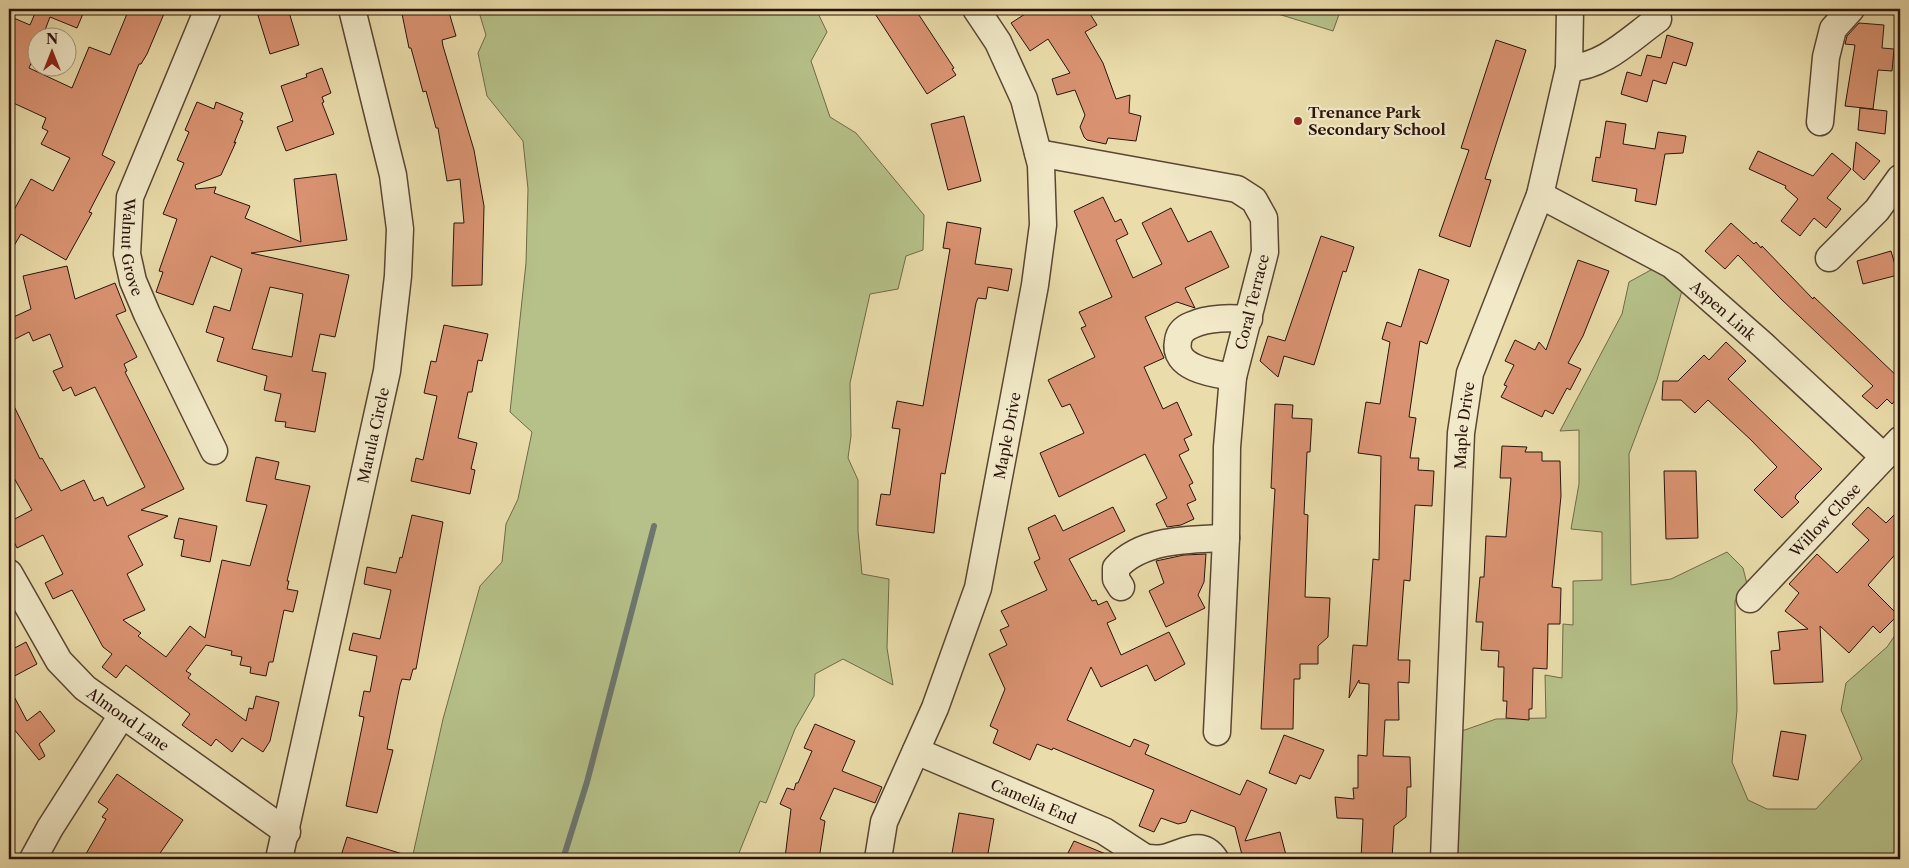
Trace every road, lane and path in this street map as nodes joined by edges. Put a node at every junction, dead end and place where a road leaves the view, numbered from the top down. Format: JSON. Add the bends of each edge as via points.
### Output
{"nodes":[{"id":1,"x":208,"y":9,"type":"edge"},
{"id":2,"x":352,"y":9,"type":"edge"},
{"id":3,"x":976,"y":9,"type":"edge"},
{"id":4,"x":1570,"y":9,"type":"edge"},
{"id":5,"x":1851,"y":9,"type":"edge"},
{"id":6,"x":1658,"y":19,"type":"dead end"},
{"id":7,"x":1569,"y":68,"type":"junction"},
{"id":8,"x":1820,"y":122,"type":"dead end"},
{"id":9,"x":1038,"y":153,"type":"junction"},
{"id":10,"x":1900,"y":178,"type":"edge"},
{"id":11,"x":1540,"y":195,"type":"junction"},
{"id":12,"x":1829,"y":258,"type":"dead end"},
{"id":13,"x":1249,"y":319,"type":"junction"},
{"id":14,"x":1233,"y":377,"type":"junction"},
{"id":15,"x":1892,"y":449,"type":"edge"},
{"id":16,"x":214,"y":451,"type":"dead end"},
{"id":17,"x":1226,"y":538,"type":"junction"},
{"id":18,"x":9,"y":572,"type":"edge"},
{"id":19,"x":1121,"y":587,"type":"dead end"},
{"id":20,"x":1750,"y":599,"type":"dead end"},
{"id":21,"x":122,"y":715,"type":"junction"},
{"id":22,"x":1217,"y":732,"type":"dead end"},
{"id":23,"x":916,"y":751,"type":"junction"},
{"id":24,"x":1104,"y":830,"type":"junction"},
{"id":25,"x":287,"y":832,"type":"junction"},
{"id":26,"x":33,"y":859,"type":"edge"},
{"id":27,"x":279,"y":859,"type":"edge"},
{"id":28,"x":878,"y":859,"type":"edge"},
{"id":29,"x":1110,"y":859,"type":"edge"},
{"id":30,"x":1147,"y":859,"type":"edge"},
{"id":31,"x":1215,"y":859,"type":"edge"},
{"id":32,"x":1444,"y":859,"type":"edge"}],
"edges":[{"from":1,"to":16,"type":"street","name":"Walnut Grove","via":[[130,197],[128,254],[133,281],[147,314]]},
{"from":2,"to":25,"type":"street","name":"Marula Circle","via":[[393,176],[400,229],[398,276],[387,371]]},
{"from":3,"to":9,"type":"street","name":"Maple Drive","via":[[998,42],[1024,99]]},
{"from":4,"to":7,"type":"street","name":"Maple Drive"},
{"from":5,"to":8,"type":"street","via":[[1833,29],[1826,58]]},
{"from":6,"to":7,"type":"street","via":[[1602,59],[1591,65]]},
{"from":7,"to":11,"type":"street","name":"Maple Drive"},
{"from":9,"to":13,"type":"street","name":"Coral Terrace","via":[[1237,189],[1254,200],[1264,218],[1265,252]]},
{"from":9,"to":23,"type":"street","name":"Maple Drive","via":[[1043,225],[1035,285],[978,588]]},
{"from":10,"to":12,"type":"street","via":[[1877,210]]},
{"from":11,"to":15,"type":"street","name":"Aspen Link","via":[[1672,265],[1763,345]]},
{"from":11,"to":32,"type":"street","name":"Maple Drive","via":[[1470,374],[1460,433]]},
{"from":13,"to":14,"type":"street","name":"Coral Terrace"},
{"from":13,"to":14,"type":"street","via":[[1199,322],[1182,331],[1178,338],[1180,355],[1186,362],[1209,373]]},
{"from":14,"to":17,"type":"street","name":"Coral Terrace","via":[[1227,448]]},
{"from":15,"to":20,"type":"street","name":"Willow Close"},
{"from":17,"to":19,"type":"street","via":[[1172,541],[1128,558],[1116,568],[1116,579]]},
{"from":17,"to":22,"type":"street","name":"Coral Terrace"},
{"from":18,"to":21,"type":"street","name":"Almond Lane","via":[[59,661],[85,688]]},
{"from":21,"to":25,"type":"street","name":"Almond Lane"},
{"from":21,"to":26,"type":"street"},
{"from":23,"to":24,"type":"street","name":"Camelia End"},
{"from":23,"to":28,"type":"street","name":"Maple Drive","via":[[884,822]]},
{"from":24,"to":29,"type":"street"},
{"from":24,"to":30,"type":"street","name":"Camelia End"},
{"from":25,"to":27,"type":"street","name":"Marula Circle"},
{"from":30,"to":31,"type":"street","via":[[1164,858],[1188,848],[1198,848]]}]}
